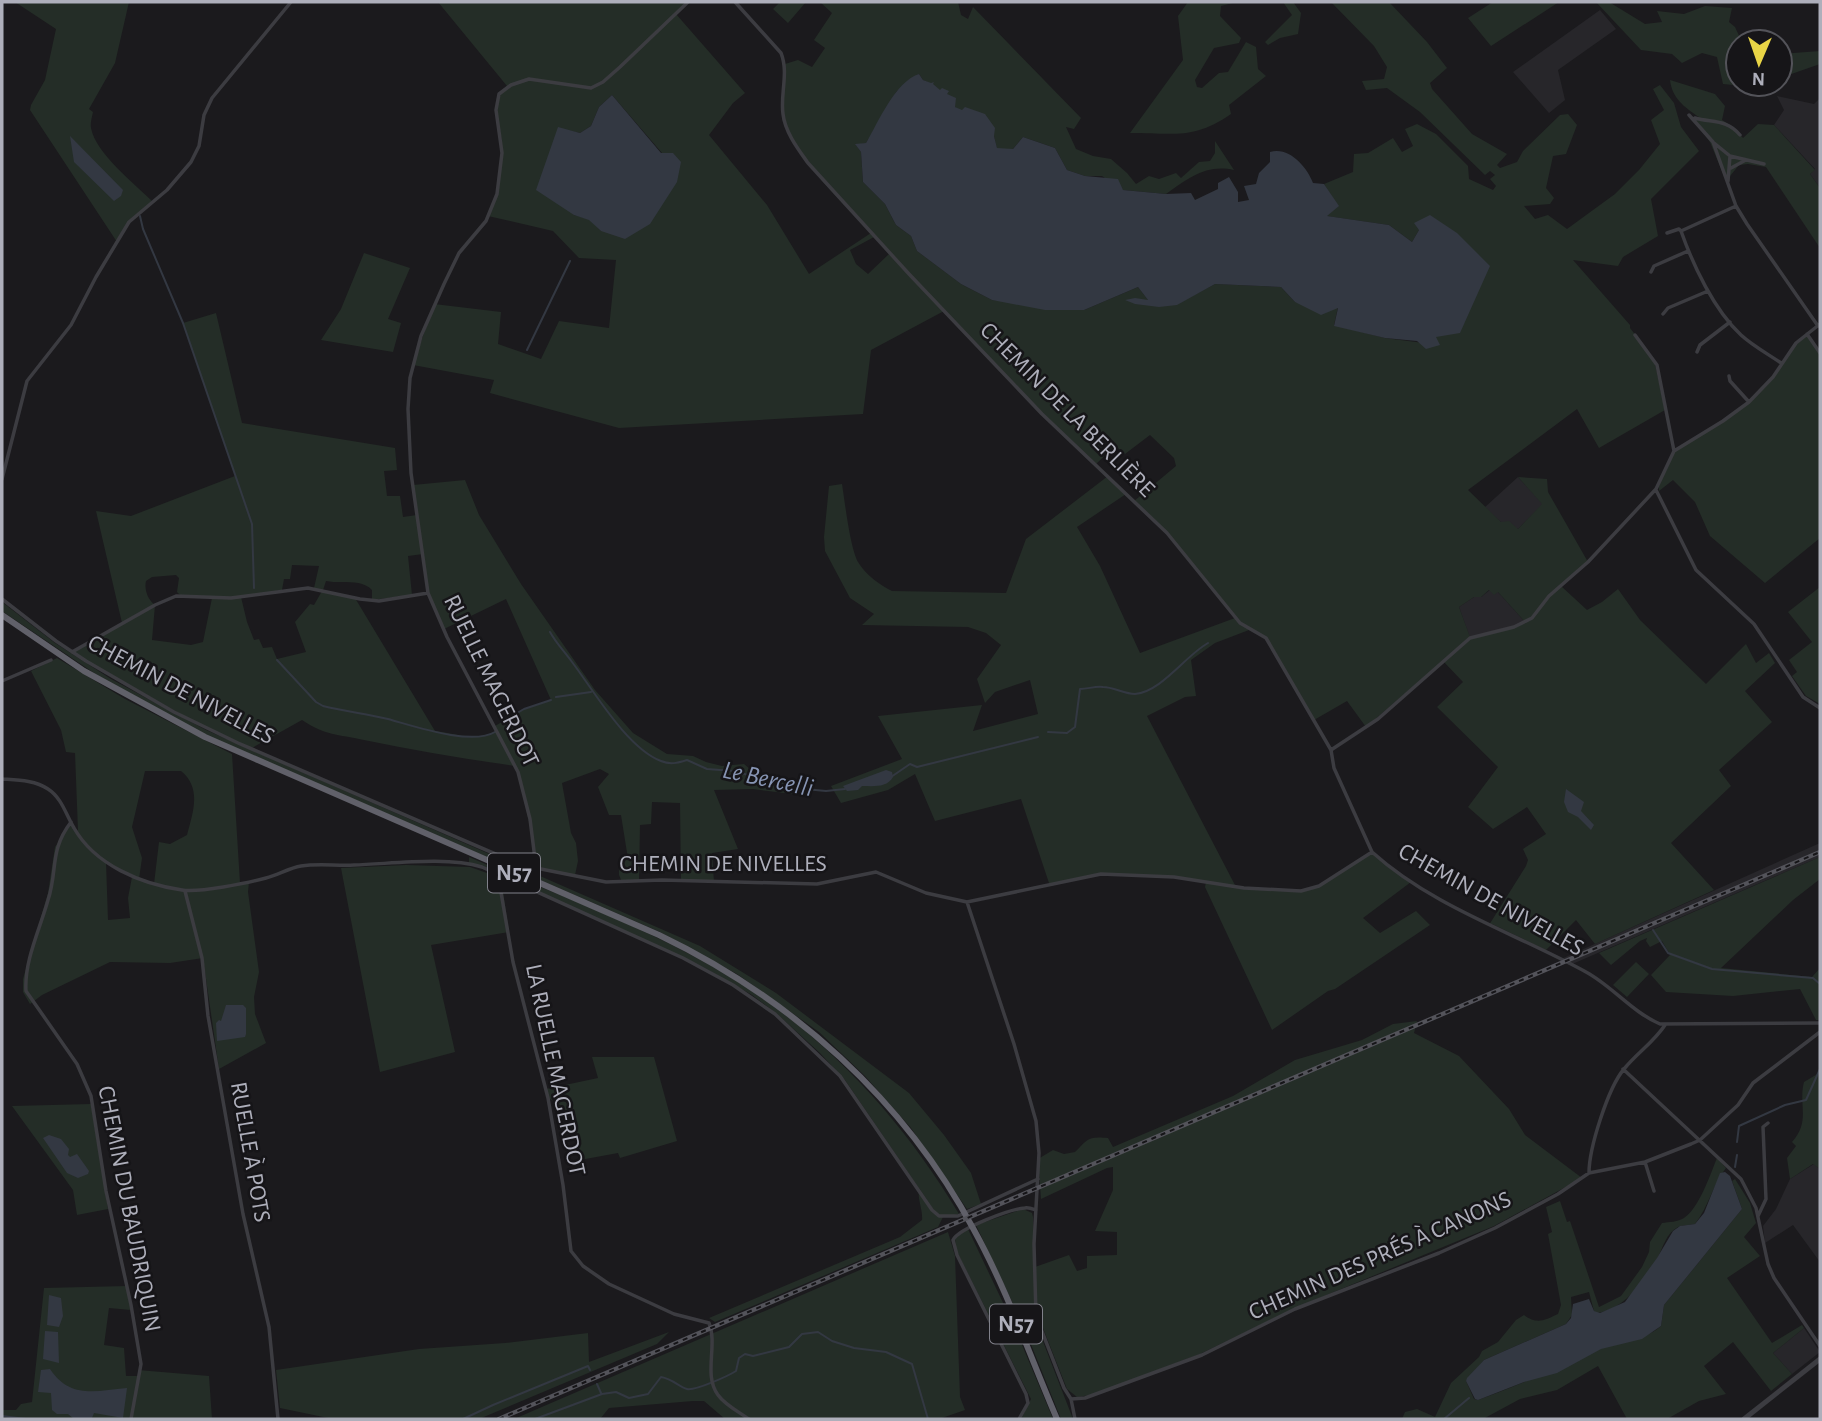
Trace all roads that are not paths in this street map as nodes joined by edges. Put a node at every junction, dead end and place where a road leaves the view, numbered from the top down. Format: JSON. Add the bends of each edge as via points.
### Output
{"nodes":[{"id":1,"x":292,"y":2,"type":"edge"},
{"id":2,"x":688,"y":2,"type":"edge"},
{"id":3,"x":737,"y":3,"type":"edge"},
{"id":4,"x":1705,"y":121,"type":"junction"},
{"id":5,"x":1700,"y":127,"type":"junction"},
{"id":6,"x":1740,"y":135,"type":"dead end"},
{"id":7,"x":1713,"y":142,"type":"junction"},
{"id":8,"x":1730,"y":156,"type":"junction"},
{"id":9,"x":1744,"y":161,"type":"junction"},
{"id":10,"x":1764,"y":164,"type":"dead end"},
{"id":11,"x":1731,"y":168,"type":"junction"},
{"id":12,"x":1728,"y":184,"type":"junction"},
{"id":13,"x":1736,"y":206,"type":"junction"},
{"id":14,"x":1681,"y":231,"type":"junction"},
{"id":15,"x":1667,"y":233,"type":"dead end"},
{"id":16,"x":1688,"y":251,"type":"junction"},
{"id":17,"x":1651,"y":272,"type":"dead end"},
{"id":18,"x":1708,"y":290,"type":"junction"},
{"id":19,"x":1663,"y":314,"type":"dead end"},
{"id":20,"x":1730,"y":322,"type":"junction"},
{"id":21,"x":1819,"y":325,"type":"edge"},
{"id":22,"x":1807,"y":334,"type":"junction"},
{"id":23,"x":1635,"y":335,"type":"dead end"},
{"id":24,"x":1697,"y":352,"type":"dead end"},
{"id":25,"x":1820,"y":353,"type":"edge"},
{"id":26,"x":1781,"y":363,"type":"junction"},
{"id":27,"x":1729,"y":376,"type":"dead end"},
{"id":28,"x":1749,"y":402,"type":"junction"},
{"id":29,"x":1674,"y":451,"type":"junction"},
{"id":30,"x":2,"y":479,"type":"edge"},
{"id":31,"x":1656,"y":489,"type":"junction"},
{"id":32,"x":428,"y":593,"type":"junction"},
{"id":33,"x":2,"y":599,"type":"edge"},
{"id":34,"x":2,"y":615,"type":"edge"},
{"id":35,"x":72,"y":652,"type":"junction"},
{"id":36,"x":51,"y":660,"type":"dead end"},
{"id":37,"x":2,"y":681,"type":"edge"},
{"id":38,"x":1820,"y":708,"type":"edge"},
{"id":39,"x":1331,"y":750,"type":"junction"},
{"id":40,"x":2,"y":779,"type":"edge"},
{"id":41,"x":71,"y":822,"type":"junction"},
{"id":42,"x":1372,"y":852,"type":"junction"},
{"id":43,"x":536,"y":867,"type":"junction"},
{"id":44,"x":498,"y":875,"type":"junction"},
{"id":45,"x":185,"y":891,"type":"junction"},
{"id":46,"x":967,"y":902,"type":"junction"},
{"id":47,"x":1820,"y":1023,"type":"edge"},
{"id":48,"x":1665,"y":1024,"type":"junction"},
{"id":49,"x":1820,"y":1032,"type":"edge"},
{"id":50,"x":1623,"y":1069,"type":"junction"},
{"id":51,"x":1768,"y":1123,"type":"dead end"},
{"id":52,"x":1700,"y":1140,"type":"junction"},
{"id":53,"x":1645,"y":1162,"type":"junction"},
{"id":54,"x":1589,"y":1173,"type":"junction"},
{"id":55,"x":1038,"y":1179,"type":"junction"},
{"id":56,"x":1654,"y":1191,"type":"dead end"},
{"id":57,"x":1036,"y":1210,"type":"junction"},
{"id":58,"x":1758,"y":1216,"type":"junction"},
{"id":59,"x":1820,"y":1346,"type":"edge"},
{"id":60,"x":1820,"y":1359,"type":"edge"},
{"id":61,"x":1071,"y":1399,"type":"junction"},
{"id":62,"x":131,"y":1419,"type":"edge"},
{"id":63,"x":278,"y":1419,"type":"edge"},
{"id":64,"x":749,"y":1419,"type":"edge"},
{"id":65,"x":1019,"y":1419,"type":"edge"},
{"id":66,"x":1057,"y":1419,"type":"edge"},
{"id":67,"x":1075,"y":1419,"type":"edge"},
{"id":68,"x":1747,"y":1419,"type":"edge"}],
"edges":[{"from":1,"to":30,"type":"street","via":[[212,98],[200,146],[191,162],[129,222],[71,325],[27,381]]},
{"from":2,"to":32,"type":"street","name":"RUELLE MAGERDOT","via":[[620,67],[591,88],[528,79],[499,94],[499,186],[488,216],[457,257],[425,324],[409,386],[411,473]]},
{"from":3,"to":39,"type":"street","name":"CHEMIN DE LA BERLIÈRE","via":[[781,53],[785,64],[784,121],[808,163],[1042,414],[1167,533],[1240,623],[1266,638]]},
{"from":4,"to":5,"type":"street"},
{"from":4,"to":5,"type":"street","via":[[1689,115]]},
{"from":4,"to":6,"type":"street","via":[[1725,122]]},
{"from":5,"to":7,"type":"street"},
{"from":7,"to":8,"type":"street"},
{"from":7,"to":12,"type":"street"},
{"from":8,"to":9,"type":"street"},
{"from":8,"to":11,"type":"street"},
{"from":9,"to":10,"type":"street"},
{"from":9,"to":11,"type":"street"},
{"from":11,"to":12,"type":"street"},
{"from":12,"to":13,"type":"street"},
{"from":13,"to":14,"type":"street"},
{"from":13,"to":21,"type":"street"},
{"from":14,"to":15,"type":"street"},
{"from":14,"to":16,"type":"street"},
{"from":16,"to":17,"type":"street","via":[[1654,266]]},
{"from":16,"to":18,"type":"street"},
{"from":18,"to":19,"type":"street"},
{"from":18,"to":20,"type":"street"},
{"from":20,"to":24,"type":"street"},
{"from":20,"to":26,"type":"street"},
{"from":21,"to":22,"type":"street"},
{"from":22,"to":25,"type":"street"},
{"from":22,"to":26,"type":"street"},
{"from":23,"to":29,"type":"street","via":[[1657,365]]},
{"from":26,"to":28,"type":"street"},
{"from":27,"to":28,"type":"street"},
{"from":28,"to":29,"type":"street"},
{"from":29,"to":31,"type":"street"},
{"from":31,"to":38,"type":"street","via":[[1692,565],[1754,624],[1803,697]]},
{"from":31,"to":39,"type":"street","via":[[1532,618],[1470,638],[1378,719]]},
{"from":32,"to":35,"type":"street","via":[[379,600],[300,588],[231,598],[176,596]]},
{"from":32,"to":43,"type":"street","name":"RUELLE MAGERDOT","via":[[516,766]]},
{"from":33,"to":35,"type":"street","name":"CHEMIN DE NIVELLES"},
{"from":34,"to":66,"type":"highway","number":"N57","via":[[84,671],[205,737],[659,936],[736,977],[807,1027],[869,1085],[923,1150],[964,1211]]},
{"from":35,"to":43,"type":"street","name":"CHEMIN DE NIVELLES","via":[[174,712],[250,749],[520,865]]},
{"from":36,"to":37,"type":"street"},
{"from":39,"to":42,"type":"street","name":"CHEMIN DE LA BERLIÈRE","via":[[1334,768]]},
{"from":40,"to":41,"type":"street","via":[[48,788]]},
{"from":41,"to":45,"type":"street","via":[[86,844],[120,871]]},
{"from":41,"to":62,"type":"street","name":"CHEMIN DU BAUDRIQUIN","via":[[56,849],[26,991],[77,1064],[91,1096],[141,1364]]},
{"from":42,"to":46,"type":"street","name":"CHEMIN DE NIVELLES","via":[[1326,882],[1301,891],[1101,874]]},
{"from":42,"to":48,"type":"street","name":"CHEMIN DE NIVELLES","via":[[1417,885],[1594,976],[1646,1016]]},
{"from":43,"to":46,"type":"street","name":"CHEMIN DE NIVELLES","via":[[615,883],[817,884],[876,872],[926,893]]},
{"from":44,"to":45,"type":"street","via":[[475,865],[452,863],[317,864]]},
{"from":44,"to":55,"type":"street","via":[[683,958],[775,1013],[840,1076],[939,1216],[958,1216]]},
{"from":44,"to":64,"type":"street","name":"LA RUELLE MAGERDOT","via":[[513,962],[548,1098],[571,1251],[609,1284],[666,1311],[709,1323],[713,1383],[723,1401]]},
{"from":45,"to":63,"type":"street","name":"RUELLE À POTS","via":[[202,958],[240,1201],[269,1327]]},
{"from":46,"to":55,"type":"street","via":[[1034,1112]]},
{"from":47,"to":48,"type":"street","name":"CHEMIN DE NIVELLES"},
{"from":48,"to":50,"type":"street"},
{"from":49,"to":52,"type":"street","via":[[1754,1083],[1738,1105]]},
{"from":50,"to":52,"type":"street"},
{"from":50,"to":54,"type":"street","via":[[1606,1100]]},
{"from":51,"to":58,"type":"street","via":[[1763,1127],[1766,1199]]},
{"from":52,"to":53,"type":"street","name":"CHEMIN DES PRÉS À CANONS"},
{"from":52,"to":58,"type":"street","via":[[1741,1179]]},
{"from":53,"to":54,"type":"street","name":"CHEMIN DES PRÉS À CANONS"},
{"from":53,"to":56,"type":"street"},
{"from":54,"to":61,"type":"street","name":"CHEMIN DES PRÉS À CANONS","via":[[1558,1194],[1439,1253],[1295,1310],[1202,1355],[1094,1395]]},
{"from":55,"to":57,"type":"street"},
{"from":57,"to":61,"type":"street","via":[[1036,1316]]},
{"from":57,"to":65,"type":"street","via":[[1023,1208],[989,1219],[961,1230],[953,1240],[1026,1394],[1028,1403]]},
{"from":58,"to":59,"type":"street","via":[[1774,1278]]},
{"from":60,"to":68,"type":"street"},
{"from":61,"to":67,"type":"street"}]}
